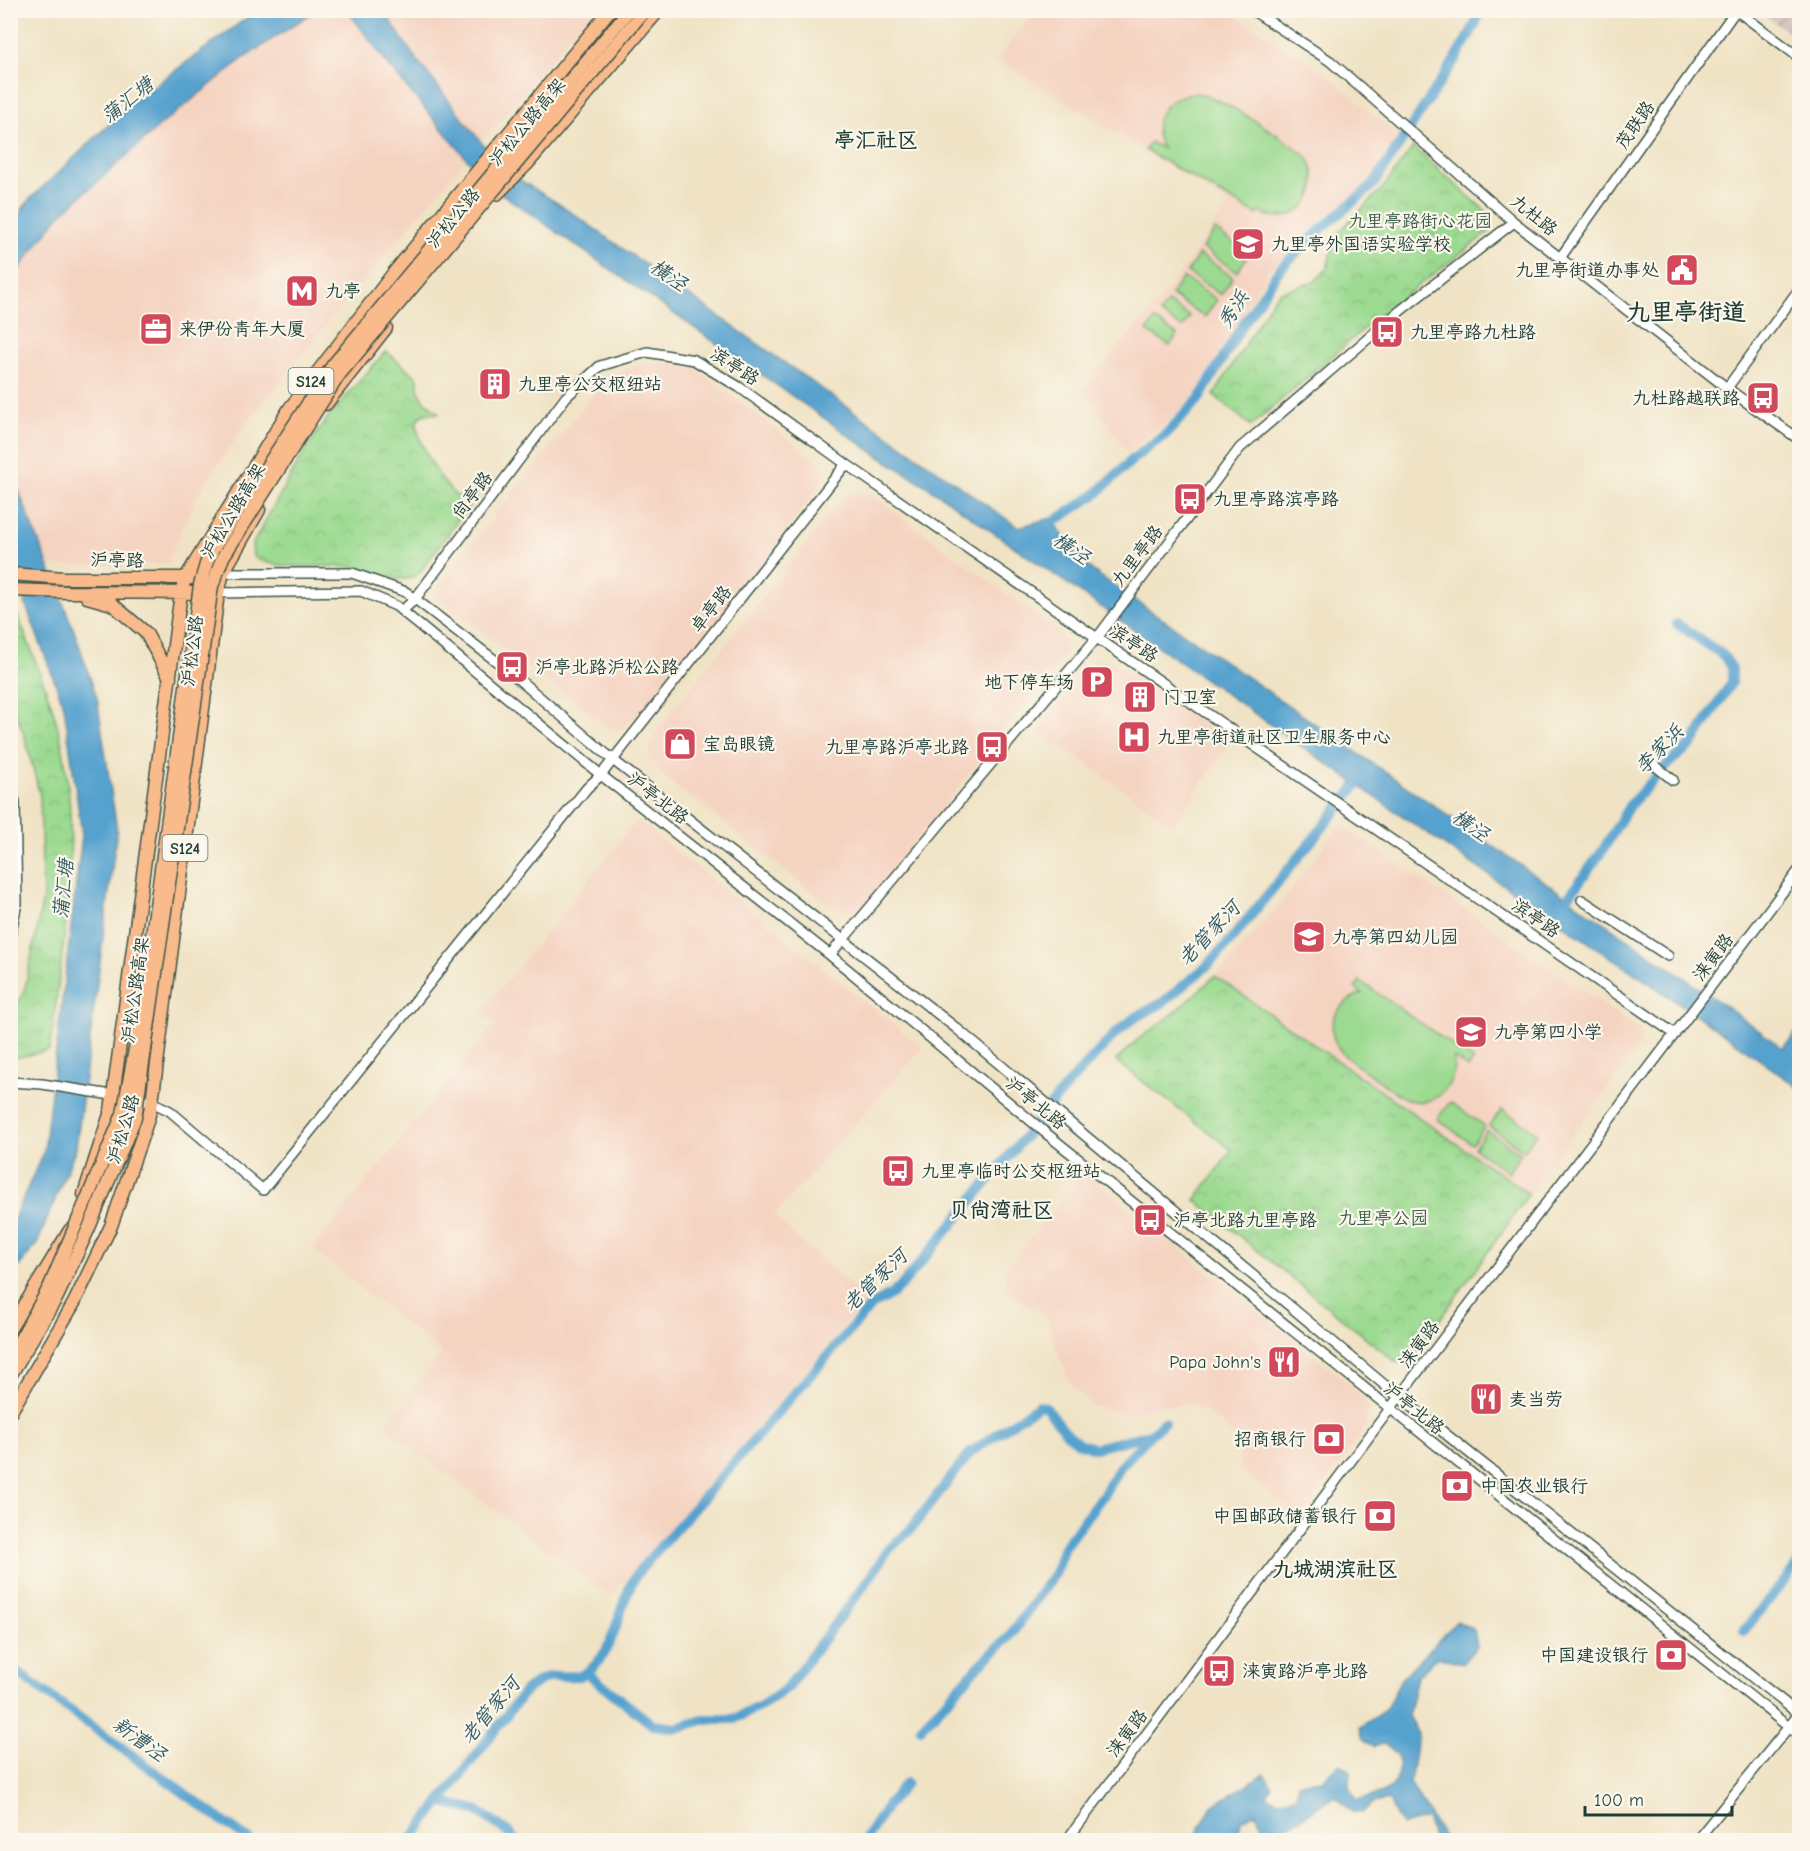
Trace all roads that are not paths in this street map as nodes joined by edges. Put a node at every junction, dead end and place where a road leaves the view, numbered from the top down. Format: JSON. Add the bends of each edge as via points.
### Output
{"nodes":[{"id":1,"x":610,"y":10,"type":"edge"},
{"id":2,"x":629,"y":10,"type":"edge"},
{"id":3,"x":645,"y":10,"type":"edge"},
{"id":4,"x":659,"y":10,"type":"edge"},
{"id":5,"x":1252,"y":10,"type":"edge"},
{"id":6,"x":1736,"y":10,"type":"edge"},
{"id":7,"x":1800,"y":58,"type":"edge"},
{"id":8,"x":1514,"y":222,"type":"junction"},
{"id":9,"x":1560,"y":258,"type":"junction"},
{"id":10,"x":1800,"y":288,"type":"edge"},
{"id":11,"x":1727,"y":388,"type":"junction"},
{"id":12,"x":566,"y":397,"type":"joint"},
{"id":13,"x":1800,"y":440,"type":"edge"},
{"id":14,"x":846,"y":464,"type":"junction"},
{"id":15,"x":223,"y":573,"type":"junction"},
{"id":16,"x":10,"y":574,"type":"edge"},
{"id":17,"x":185,"y":579,"type":"junction"},
{"id":18,"x":11,"y":590,"type":"edge"},
{"id":19,"x":68,"y":592,"type":"junction"},
{"id":20,"x":181,"y":593,"type":"junction"},
{"id":21,"x":218,"y":593,"type":"junction"},
{"id":22,"x":415,"y":598,"type":"junction"},
{"id":23,"x":402,"y":611,"type":"junction"},
{"id":24,"x":1096,"y":638,"type":"junction"},
{"id":25,"x":170,"y":678,"type":"junction"},
{"id":26,"x":613,"y":759,"type":"junction"},
{"id":27,"x":1648,"y":760,"type":"dead end"},
{"id":28,"x":601,"y":775,"type":"junction"},
{"id":29,"x":1673,"y":780,"type":"dead end"},
{"id":30,"x":10,"y":784,"type":"edge"},
{"id":31,"x":1800,"y":869,"type":"edge"},
{"id":32,"x":1582,"y":900,"type":"dead end"},
{"id":33,"x":10,"y":936,"type":"edge"},
{"id":34,"x":844,"y":939,"type":"junction"},
{"id":35,"x":830,"y":956,"type":"junction"},
{"id":36,"x":1668,"y":956,"type":"dead end"},
{"id":37,"x":1675,"y":1034,"type":"junction"},
{"id":38,"x":10,"y":1082,"type":"edge"},
{"id":39,"x":112,"y":1095,"type":"junction"},
{"id":40,"x":152,"y":1102,"type":"junction"},
{"id":41,"x":10,"y":1329,"type":"edge"},
{"id":42,"x":10,"y":1358,"type":"edge"},
{"id":43,"x":10,"y":1376,"type":"edge"},
{"id":44,"x":1400,"y":1396,"type":"junction"},
{"id":45,"x":1389,"y":1410,"type":"junction"},
{"id":46,"x":10,"y":1413,"type":"edge"},
{"id":47,"x":1799,"y":1714,"type":"edge"},
{"id":48,"x":1788,"y":1728,"type":"junction"},
{"id":49,"x":1800,"y":1736,"type":"edge"},
{"id":50,"x":1067,"y":1840,"type":"edge"},
{"id":51,"x":1697,"y":1840,"type":"edge"}],
"edges":[{"from":1,"to":17,"type":"main road","name":"沪松公路","number":"S124","via":[[396,270],[290,408]]},
{"from":2,"to":42,"type":"main road","name":"沪松公路高架","bridge":true,"via":[[333,365],[206,564],[140,1022],[123,1114],[49,1288]]},
{"from":3,"to":43,"type":"main road","name":"沪松公路高架","bridge":true,"via":[[339,375],[222,557],[208,609],[135,1118],[57,1297]]},
{"from":4,"to":15,"type":"main road","name":"沪松公路","number":"S124","via":[[422,282],[315,418]]},
{"from":5,"to":8,"type":"street","name":"九杜路","via":[[1330,61]]},
{"from":6,"to":7,"type":"street"},
{"from":6,"to":9,"type":"street","name":"茂联路"},
{"from":8,"to":9,"type":"street","name":"九杜路"},
{"from":8,"to":24,"type":"street","name":"九里亭路","via":[[1400,311],[1240,448]]},
{"from":9,"to":11,"type":"street","name":"九杜路"},
{"from":10,"to":11,"type":"street"},
{"from":11,"to":13,"type":"street","name":"九杜路"},
{"from":12,"to":14,"type":"street","name":"滨亭路","via":[[600,366],[628,357],[647,352],[694,360],[739,387]]},
{"from":12,"to":22,"type":"street","name":"尚亭路"},
{"from":14,"to":24,"type":"street","name":"滨亭路"},
{"from":14,"to":26,"type":"street","name":"卓亭路"},
{"from":15,"to":17,"type":"main road","name":"沪亭路"},
{"from":15,"to":21,"type":"main road","name":"沪松公路","number":"S124"},
{"from":15,"to":22,"type":"street","name":"沪亭北路","via":[[352,573]]},
{"from":16,"to":17,"type":"main road","name":"沪亭路"},
{"from":17,"to":20,"type":"main road","name":"沪松公路","number":"S124"},
{"from":18,"to":19,"type":"main road","name":"沪亭路"},
{"from":19,"to":20,"type":"main road","name":"沪亭路"},
{"from":19,"to":25,"type":"main road","via":[[112,604],[146,633]]},
{"from":20,"to":21,"type":"main road","name":"沪亭路"},
{"from":20,"to":25,"type":"main road","name":"沪松公路","number":"S124"},
{"from":21,"to":23,"type":"street","name":"沪亭北路","via":[[361,591]]},
{"from":21,"to":40,"type":"main road","name":"沪松公路","number":"S124"},
{"from":22,"to":23,"type":"street","name":"尚亭路"},
{"from":22,"to":26,"type":"street","name":"沪亭北路"},
{"from":23,"to":28,"type":"street","name":"沪亭北路"},
{"from":24,"to":34,"type":"street","name":"九里亭路"},
{"from":24,"to":37,"type":"street","name":"滨亭路"},
{"from":25,"to":39,"type":"main road","name":"沪松公路","number":"S124"},
{"from":26,"to":28,"type":"street","name":"卓亭路"},
{"from":26,"to":34,"type":"street","name":"沪亭北路"},
{"from":27,"to":29,"type":"street"},
{"from":28,"to":35,"type":"street","name":"沪亭北路"},
{"from":28,"to":40,"type":"street","name":"卓亭路","via":[[263,1190],[170,1111]]},
{"from":30,"to":33,"type":"street","via":[[15,802],[17,903]]},
{"from":31,"to":37,"type":"street","name":"涞寅路"},
{"from":32,"to":36,"type":"street"},
{"from":34,"to":35,"type":"street","name":"九里亭路"},
{"from":34,"to":44,"type":"street","name":"沪亭北路"},
{"from":35,"to":45,"type":"street","name":"沪亭北路"},
{"from":37,"to":44,"type":"street","name":"涞寅路"},
{"from":38,"to":39,"type":"street"},
{"from":39,"to":40,"type":"street"},
{"from":39,"to":41,"type":"main road","name":"沪松公路","number":"S124","via":[[111,1111],[75,1221]]},
{"from":40,"to":46,"type":"main road","name":"沪松公路","number":"S124","via":[[111,1226],[74,1303]]},
{"from":44,"to":45,"type":"street","name":"涞寅路"},
{"from":44,"to":47,"type":"street","name":"沪亭北路"},
{"from":45,"to":48,"type":"street","name":"沪亭北路"},
{"from":45,"to":50,"type":"street","name":"涞寅路"},
{"from":47,"to":48,"type":"street"},
{"from":48,"to":49,"type":"street","name":"沪亭北路"},
{"from":48,"to":51,"type":"street"}]}
